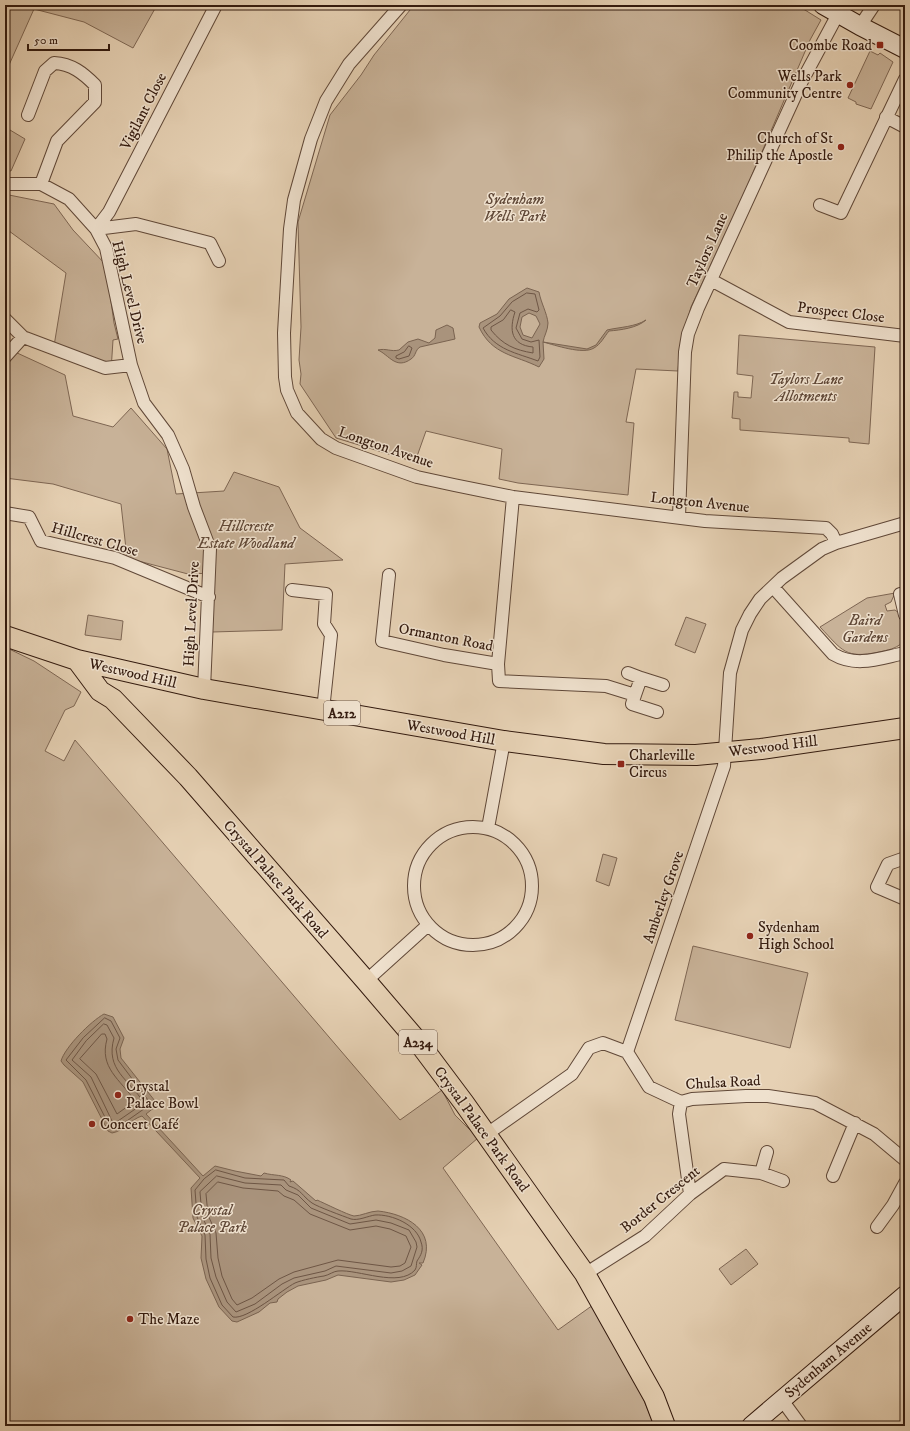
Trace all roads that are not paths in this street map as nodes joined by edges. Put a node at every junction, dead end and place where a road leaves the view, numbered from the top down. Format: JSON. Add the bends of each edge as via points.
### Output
{"nodes":[{"id":1,"x":216,"y":5,"type":"edge"},
{"id":2,"x":401,"y":5,"type":"edge"},
{"id":3,"x":874,"y":5,"type":"edge"},
{"id":4,"x":830,"y":10,"type":"edge"},
{"id":5,"x":860,"y":26,"type":"junction"},
{"id":6,"x":905,"y":49,"type":"edge"},
{"id":7,"x":905,"y":79,"type":"edge"},
{"id":8,"x":28,"y":115,"type":"dead end"},
{"id":9,"x":886,"y":117,"type":"junction"},
{"id":10,"x":905,"y":127,"type":"edge"},
{"id":11,"x":5,"y":184,"type":"edge"},
{"id":12,"x":41,"y":184,"type":"junction"},
{"id":13,"x":820,"y":205,"type":"dead end"},
{"id":14,"x":96,"y":229,"type":"junction"},
{"id":15,"x":219,"y":261,"type":"dead end"},
{"id":16,"x":711,"y":280,"type":"junction"},
{"id":17,"x":5,"y":319,"type":"edge"},
{"id":18,"x":905,"y":336,"type":"edge"},
{"id":19,"x":23,"y":337,"type":"junction"},
{"id":20,"x":5,"y":357,"type":"edge"},
{"id":21,"x":131,"y":365,"type":"junction"},
{"id":22,"x":512,"y":497,"type":"junction"},
{"id":23,"x":5,"y":513,"type":"edge"},
{"id":24,"x":678,"y":517,"type":"junction"},
{"id":25,"x":905,"y":523,"type":"edge"},
{"id":26,"x":836,"y":543,"type":"junction"},
{"id":27,"x":389,"y":575,"type":"dead end"},
{"id":28,"x":773,"y":587,"type":"junction"},
{"id":29,"x":292,"y":590,"type":"dead end"},
{"id":30,"x":900,"y":594,"type":"dead end"},
{"id":31,"x":209,"y":597,"type":"junction"},
{"id":32,"x":905,"y":615,"type":"edge"},
{"id":33,"x":5,"y":636,"type":"edge"},
{"id":34,"x":56,"y":653,"type":"junction"},
{"id":35,"x":905,"y":653,"type":"edge"},
{"id":36,"x":77,"y":660,"type":"junction"},
{"id":37,"x":498,"y":664,"type":"junction"},
{"id":38,"x":110,"y":669,"type":"junction"},
{"id":39,"x":628,"y":673,"type":"dead end"},
{"id":40,"x":641,"y":678,"type":"junction"},
{"id":41,"x":663,"y":685,"type":"dead end"},
{"id":42,"x":204,"y":690,"type":"junction"},
{"id":43,"x":106,"y":695,"type":"junction"},
{"id":44,"x":635,"y":695,"type":"junction"},
{"id":45,"x":323,"y":710,"type":"junction"},
{"id":46,"x":657,"y":712,"type":"dead end"},
{"id":47,"x":905,"y":728,"type":"edge"},
{"id":48,"x":504,"y":741,"type":"junction"},
{"id":49,"x":725,"y":752,"type":"junction"},
{"id":50,"x":488,"y":828,"type":"junction"},
{"id":51,"x":905,"y":858,"type":"edge"},
{"id":52,"x":905,"y":899,"type":"edge"},
{"id":53,"x":428,"y":925,"type":"junction"},
{"id":54,"x":366,"y":981,"type":"junction"},
{"id":55,"x":627,"y":1052,"type":"junction"},
{"id":56,"x":681,"y":1102,"type":"junction"},
{"id":57,"x":855,"y":1123,"type":"junction"},
{"id":58,"x":487,"y":1134,"type":"junction"},
{"id":59,"x":767,"y":1152,"type":"dead end"},
{"id":60,"x":905,"y":1160,"type":"edge"},
{"id":61,"x":761,"y":1174,"type":"junction"},
{"id":62,"x":833,"y":1176,"type":"dead end"},
{"id":63,"x":782,"y":1181,"type":"dead end"},
{"id":64,"x":905,"y":1183,"type":"edge"},
{"id":65,"x":690,"y":1194,"type":"junction"},
{"id":66,"x":877,"y":1227,"type":"dead end"},
{"id":67,"x":586,"y":1274,"type":"junction"},
{"id":68,"x":905,"y":1294,"type":"edge"},
{"id":69,"x":782,"y":1400,"type":"junction"},
{"id":70,"x":665,"y":1426,"type":"edge"},
{"id":71,"x":751,"y":1426,"type":"edge"},
{"id":72,"x":801,"y":1426,"type":"edge"}],
"edges":[{"from":1,"to":14,"type":"street","name":"Vigilant Close","via":[[109,212]]},
{"from":2,"to":22,"type":"street","name":"Longton Avenue","via":[[349,64],[326,101],[311,139],[294,200],[290,229],[284,333],[287,390],[297,413],[307,425],[321,439],[336,448],[417,476]]},
{"from":3,"to":5,"type":"street"},
{"from":4,"to":5,"type":"street"},
{"from":4,"to":16,"type":"street","name":"Taylors Lane","via":[[801,83]]},
{"from":5,"to":6,"type":"street"},
{"from":7,"to":9,"type":"street"},
{"from":8,"to":12,"type":"street","via":[[45,71],[54,63],[80,71],[95,85],[95,102],[57,141]]},
{"from":9,"to":10,"type":"street"},
{"from":9,"to":13,"type":"street","via":[[841,214]]},
{"from":11,"to":12,"type":"street","name":"High Level Drive"},
{"from":12,"to":14,"type":"street","name":"High Level Drive","via":[[69,199]]},
{"from":14,"to":15,"type":"street","name":"High Level Drive","via":[[136,224],[210,243]]},
{"from":14,"to":21,"type":"street","name":"High Level Drive","via":[[106,248]]},
{"from":16,"to":18,"type":"street","name":"Prospect Close","via":[[789,322]]},
{"from":16,"to":24,"type":"street","name":"Taylors Lane","via":[[692,321],[685,352]]},
{"from":17,"to":19,"type":"street","name":"High Level Drive"},
{"from":19,"to":20,"type":"street"},
{"from":19,"to":21,"type":"street","name":"High Level Drive","via":[[105,368]]},
{"from":21,"to":31,"type":"street","name":"High Level Drive","via":[[144,403],[168,435],[183,469],[210,549]]},
{"from":22,"to":24,"type":"street","name":"Longton Avenue"},
{"from":22,"to":37,"type":"street","name":"Ormanton Road"},
{"from":23,"to":31,"type":"street","name":"Hillcrest Close","via":[[29,517],[42,541],[115,558]]},
{"from":24,"to":26,"type":"street","name":"Longton Avenue","via":[[826,528]]},
{"from":25,"to":26,"type":"street","name":"Amberley Grove"},
{"from":26,"to":28,"type":"street","name":"Amberley Grove","via":[[808,557]]},
{"from":27,"to":37,"type":"street","name":"Ormanton Road","via":[[382,641]]},
{"from":28,"to":35,"type":"street","via":[[839,658],[858,663]]},
{"from":28,"to":49,"type":"street","name":"Amberley Grove","via":[[760,599],[750,614],[734,655],[730,672]]},
{"from":29,"to":45,"type":"street","via":[[326,594],[324,624],[331,635]]},
{"from":30,"to":32,"type":"street"},
{"from":31,"to":42,"type":"street","name":"High Level Drive"},
{"from":33,"to":34,"type":"main road","name":"Westwood Hill","number":"A212"},
{"from":34,"to":36,"type":"main road","name":"Westwood Hill","number":"A212"},
{"from":34,"to":43,"type":"main road","number":"A234","via":[[87,682]]},
{"from":36,"to":38,"type":"main road","name":"Westwood Hill","number":"A212"},
{"from":36,"to":43,"type":"main road","name":"Crystal Palace Park Road","number":"A234"},
{"from":37,"to":44,"type":"street","name":"Ormanton Road","via":[[499,681],[606,686]]},
{"from":38,"to":42,"type":"main road","name":"Westwood Hill","number":"A212"},
{"from":38,"to":43,"type":"main road"},
{"from":39,"to":40,"type":"street"},
{"from":40,"to":41,"type":"street"},
{"from":40,"to":44,"type":"street"},
{"from":42,"to":45,"type":"main road","name":"Westwood Hill","number":"A212"},
{"from":43,"to":54,"type":"main road","name":"Crystal Palace Park Road","number":"A234","via":[[188,777]]},
{"from":44,"to":46,"type":"street","via":[[632,704]]},
{"from":45,"to":48,"type":"main road","name":"Westwood Hill","number":"A212"},
{"from":47,"to":49,"type":"main road","name":"Westwood Hill","number":"A212"},
{"from":48,"to":49,"type":"main road","name":"Westwood Hill","number":"A212","via":[[604,754],[696,755]]},
{"from":48,"to":50,"type":"street"},
{"from":49,"to":55,"type":"street","name":"Amberley Grove","via":[[724,766]]},
{"from":50,"to":53,"type":"street","via":[[474,826],[453,830],[438,838],[419,860],[414,874],[414,895],[417,908]]},
{"from":50,"to":53,"type":"street","via":[[505,836],[520,850],[528,864],[532,893],[530,905],[521,921],[503,938],[490,944],[475,946],[451,942],[438,935]]},
{"from":51,"to":52,"type":"street","via":[[888,864],[877,887]]},
{"from":53,"to":54,"type":"street"},
{"from":54,"to":58,"type":"main road","name":"Crystal Palace Park Road","number":"A234","via":[[419,1043]]},
{"from":55,"to":56,"type":"street","name":"Chulsa Road","via":[[649,1087]]},
{"from":55,"to":58,"type":"street","via":[[603,1043],[589,1048],[572,1074]]},
{"from":56,"to":57,"type":"street","name":"Chulsa Road","via":[[768,1096],[815,1103]]},
{"from":56,"to":65,"type":"street","via":[[679,1114]]},
{"from":57,"to":60,"type":"street","name":"Chulsa Road","via":[[874,1134]]},
{"from":57,"to":62,"type":"street"},
{"from":58,"to":67,"type":"main road","name":"Crystal Palace Park Road","number":"A234"},
{"from":59,"to":61,"type":"street"},
{"from":61,"to":63,"type":"street","name":"Border Crescent"},
{"from":61,"to":65,"type":"street","name":"Border Crescent","via":[[724,1169]]},
{"from":64,"to":66,"type":"street"},
{"from":65,"to":67,"type":"street","name":"Border Crescent","via":[[645,1236]]},
{"from":67,"to":70,"type":"main road","name":"Crystal Palace Park Road","number":"A234","via":[[654,1397]]},
{"from":68,"to":69,"type":"street","name":"Sydenham Avenue"},
{"from":69,"to":71,"type":"street","name":"Sydenham Avenue"},
{"from":69,"to":72,"type":"street"}]}
